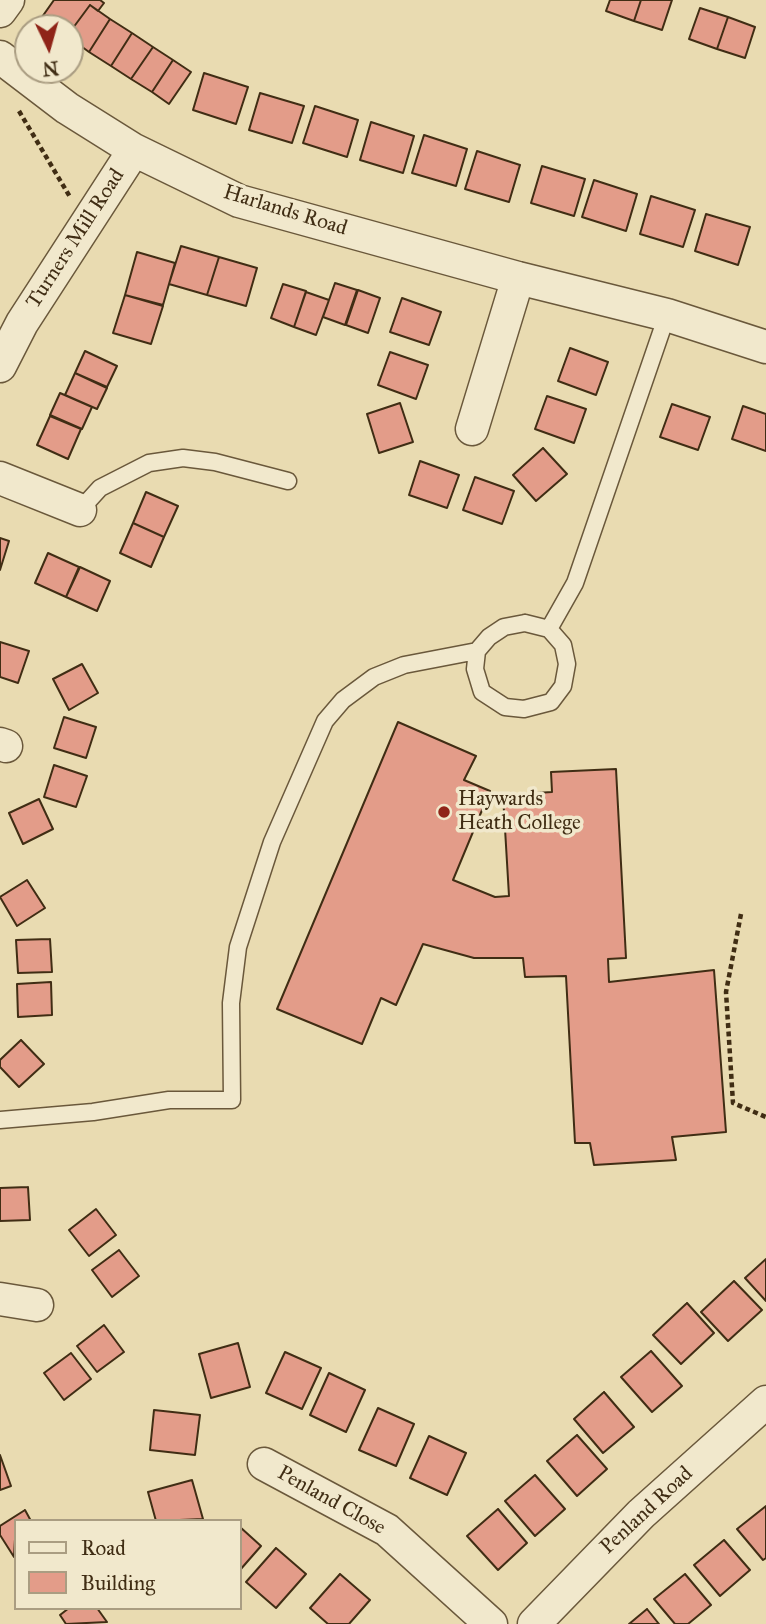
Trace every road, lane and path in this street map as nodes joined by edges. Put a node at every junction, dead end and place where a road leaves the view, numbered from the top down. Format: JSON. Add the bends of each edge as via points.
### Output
{"nodes":[{"id":1,"x":8,"y":0,"type":"edge"},
{"id":2,"x":0,"y":11,"type":"edge"},
{"id":3,"x":0,"y":57,"type":"edge"},
{"id":4,"x":12,"y":100,"type":"dead end"},
{"id":5,"x":134,"y":150,"type":"junction"},
{"id":6,"x":74,"y":204,"type":"dead end"},
{"id":7,"x":517,"y":278,"type":"junction"},
{"id":8,"x":667,"y":315,"type":"junction"},
{"id":9,"x":766,"y":347,"type":"edge"},
{"id":10,"x":0,"y":366,"type":"edge"},
{"id":11,"x":472,"y":429,"type":"dead end"},
{"id":12,"x":0,"y":478,"type":"edge"},
{"id":13,"x":288,"y":481,"type":"dead end"},
{"id":14,"x":80,"y":510,"type":"joint"},
{"id":15,"x":550,"y":629,"type":"junction"},
{"id":16,"x":477,"y":651,"type":"junction"},
{"id":17,"x":741,"y":914,"type":"dead end"},
{"id":18,"x":766,"y":1117,"type":"edge"},
{"id":19,"x":0,"y":1120,"type":"edge"},
{"id":20,"x":0,"y":1299,"type":"edge"},
{"id":21,"x":37,"y":1305,"type":"dead end"},
{"id":22,"x":766,"y":1402,"type":"edge"},
{"id":23,"x":264,"y":1464,"type":"dead end"},
{"id":24,"x":491,"y":1624,"type":"edge"},
{"id":25,"x":534,"y":1624,"type":"edge"}],
"edges":[{"from":1,"to":2,"type":"street"},
{"from":3,"to":5,"type":"street","name":"Harlands Road","via":[[67,108]]},
{"from":4,"to":6,"type":"path"},
{"from":5,"to":7,"type":"street","name":"Harlands Road","via":[[239,201]]},
{"from":5,"to":10,"type":"street","name":"Turners Mill Road","via":[[22,323]]},
{"from":7,"to":8,"type":"street","name":"Harlands Road"},
{"from":7,"to":11,"type":"street"},
{"from":8,"to":9,"type":"street","name":"Harlands Road"},
{"from":8,"to":15,"type":"lane","via":[[575,583]]},
{"from":12,"to":14,"type":"street"},
{"from":13,"to":14,"type":"lane","via":[[183,458],[149,463],[100,488]]},
{"from":15,"to":16,"type":"lane","via":[[525,624],[504,627]]},
{"from":15,"to":16,"type":"lane","via":[[563,645],[567,664],[563,686],[551,702],[524,709],[505,707],[482,692],[475,670]]},
{"from":16,"to":19,"type":"lane","via":[[404,665],[373,677],[325,721],[272,842],[238,947],[231,1003],[232,1100],[170,1100]]},
{"from":17,"to":18,"type":"path","via":[[726,992],[733,1103]]},
{"from":20,"to":21,"type":"street"},
{"from":22,"to":25,"type":"street","name":"Penland Road","via":[[641,1514]]},
{"from":23,"to":24,"type":"street","name":"Penland Close","via":[[387,1530]]}]}
